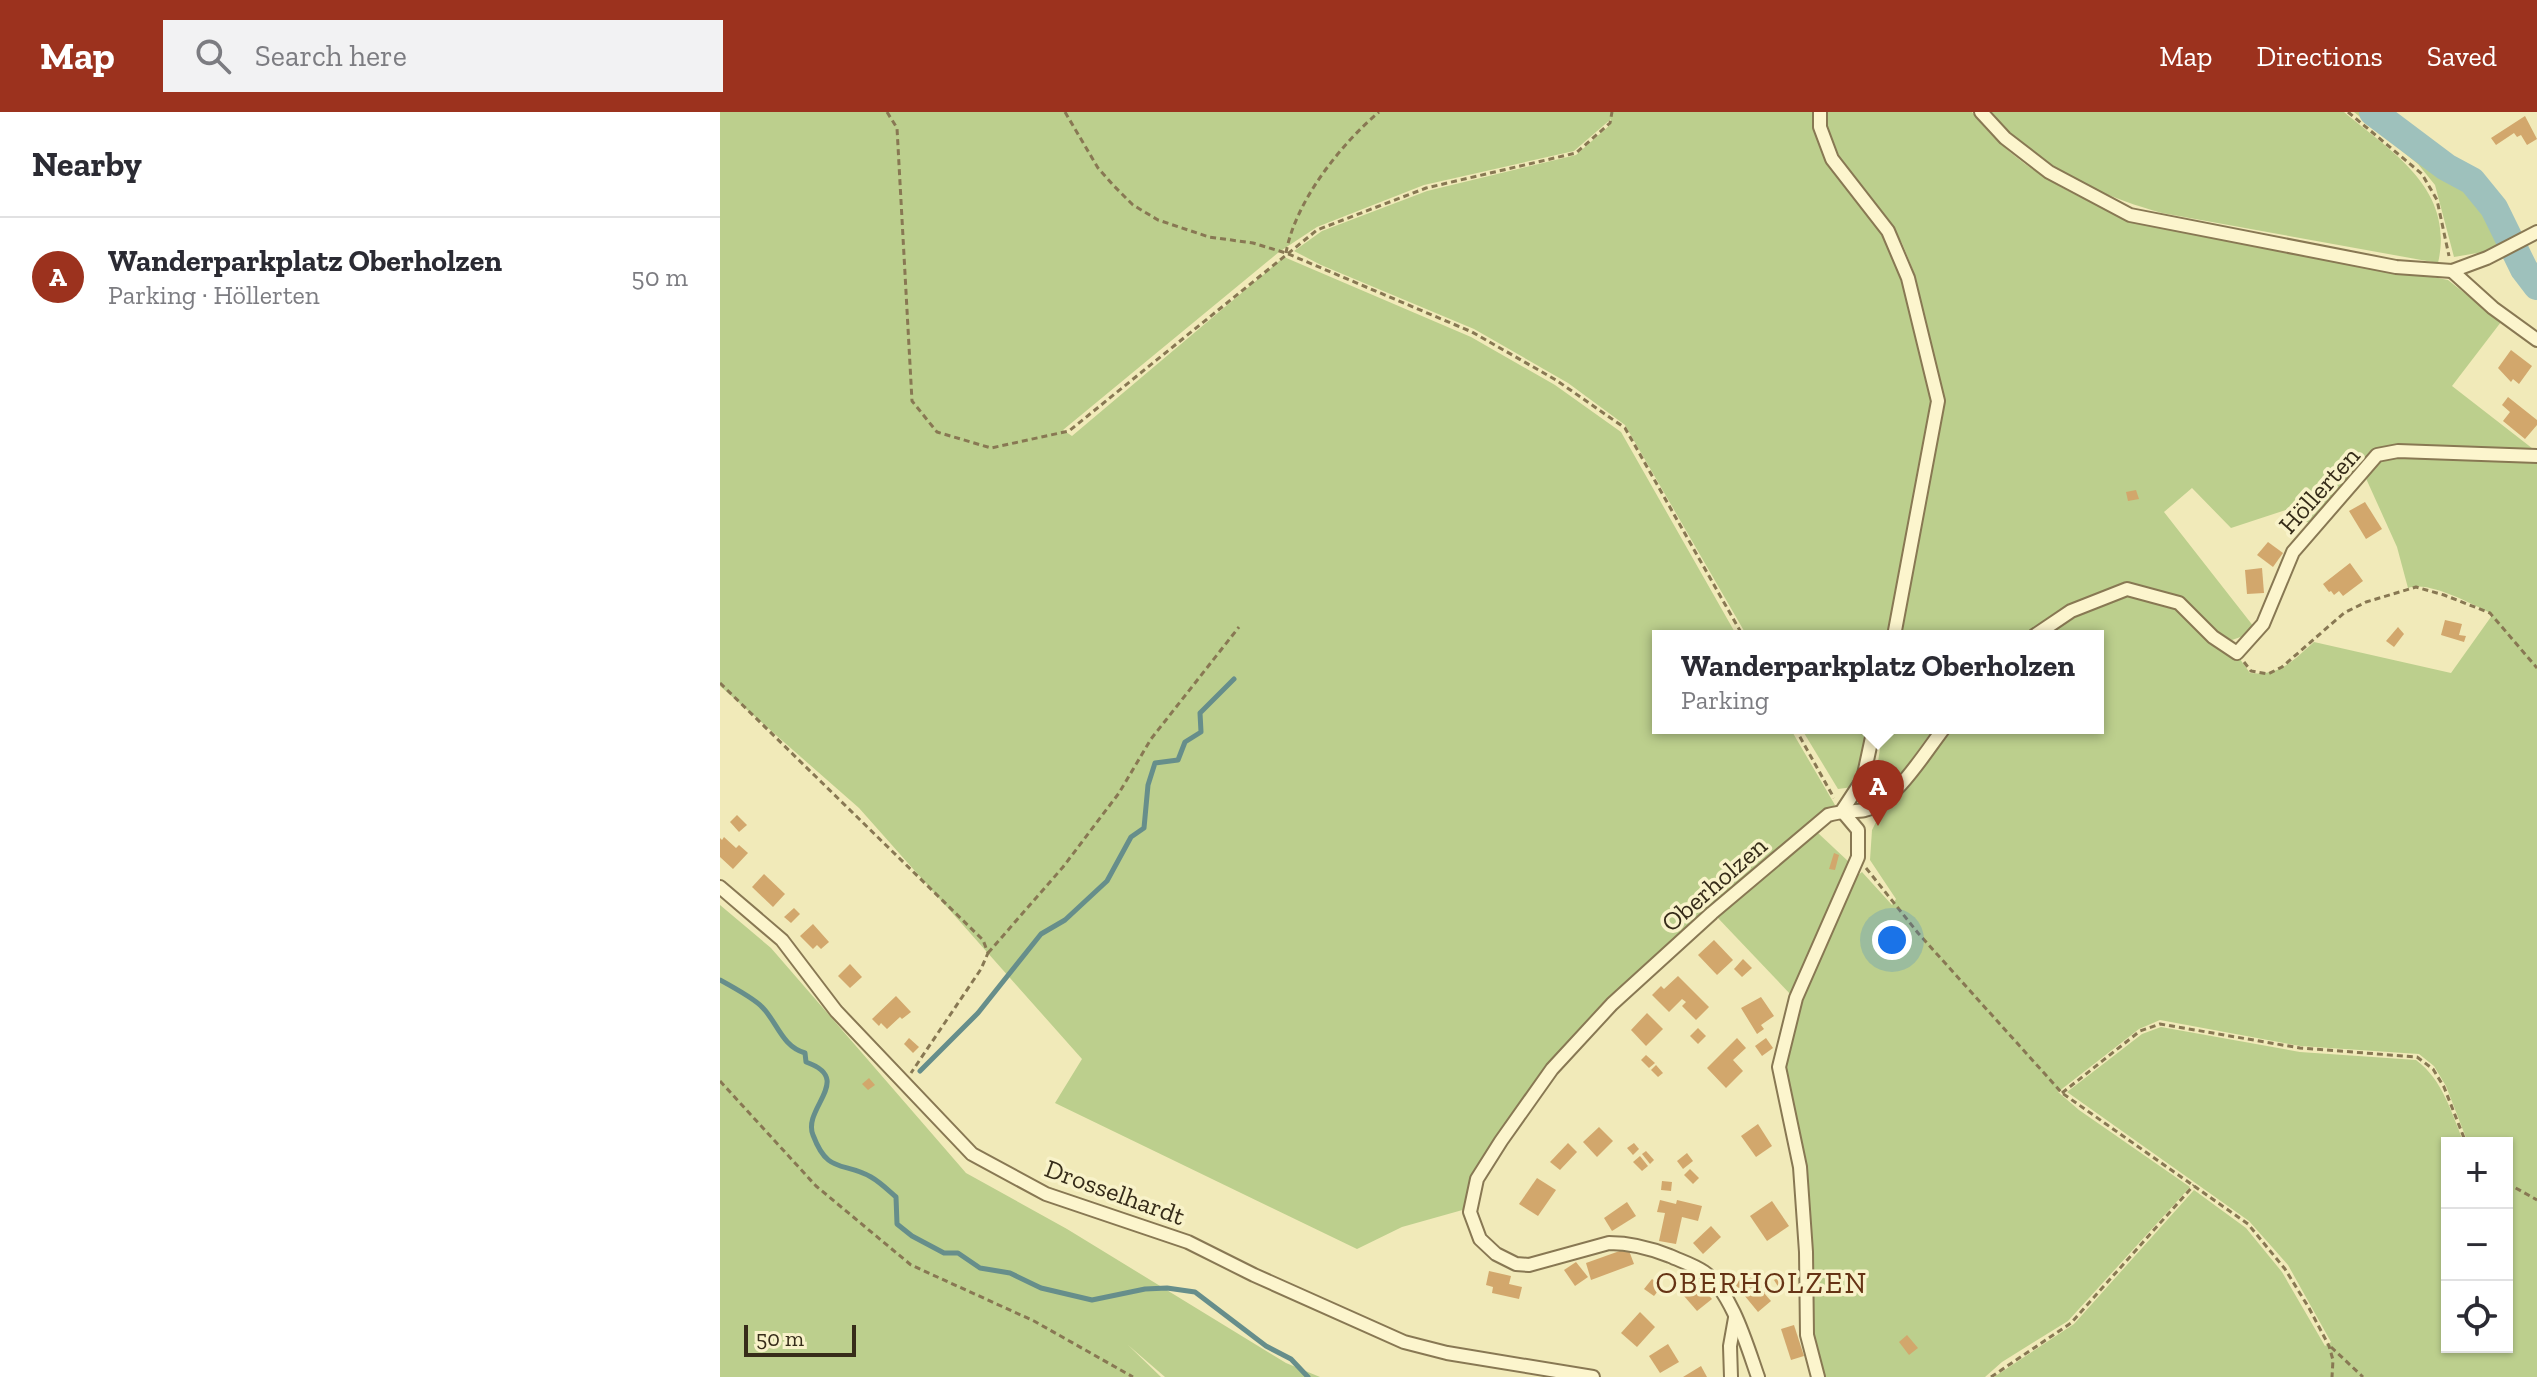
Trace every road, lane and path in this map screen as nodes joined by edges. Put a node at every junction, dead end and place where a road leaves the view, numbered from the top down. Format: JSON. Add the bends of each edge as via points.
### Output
{"nodes":[{"id":1,"x":887,"y":112,"type":"edge"},
{"id":2,"x":1065,"y":112,"type":"edge"},
{"id":3,"x":1379,"y":112,"type":"edge"},
{"id":4,"x":1612,"y":112,"type":"edge"},
{"id":5,"x":1820,"y":112,"type":"edge"},
{"id":6,"x":1981,"y":112,"type":"edge"},
{"id":7,"x":2348,"y":112,"type":"edge"},
{"id":8,"x":2531,"y":235,"type":"edge"},
{"id":9,"x":1286,"y":253,"type":"junction"},
{"id":10,"x":2452,"y":271,"type":"junction"},
{"id":11,"x":2537,"y":340,"type":"edge"},
{"id":12,"x":2537,"y":456,"type":"edge"},
{"id":13,"x":1239,"y":627,"type":"dead end"},
{"id":14,"x":1740,"y":630,"type":"edge"},
{"id":15,"x":1895,"y":630,"type":"edge"},
{"id":16,"x":2043,"y":630,"type":"edge"},
{"id":17,"x":2237,"y":653,"type":"junction"},
{"id":18,"x":2537,"y":668,"type":"edge"},
{"id":19,"x":720,"y":683,"type":"edge"},
{"id":20,"x":1798,"y":734,"type":"edge"},
{"id":21,"x":1873,"y":734,"type":"edge"},
{"id":22,"x":1939,"y":734,"type":"edge"},
{"id":23,"x":1842,"y":811,"type":"junction"},
{"id":24,"x":1858,"y":857,"type":"junction"},
{"id":25,"x":720,"y":887,"type":"edge"},
{"id":26,"x":988,"y":953,"type":"junction"},
{"id":27,"x":720,"y":1081,"type":"edge"},
{"id":28,"x":904,"y":1083,"type":"junction"},
{"id":29,"x":2062,"y":1093,"type":"junction"},
{"id":30,"x":2464,"y":1137,"type":"edge"},
{"id":31,"x":2194,"y":1185,"type":"junction"},
{"id":32,"x":2513,"y":1186,"type":"edge"},
{"id":33,"x":2537,"y":1200,"type":"edge"},
{"id":34,"x":1735,"y":1318,"type":"junction"},
{"id":35,"x":2329,"y":1346,"type":"junction"},
{"id":36,"x":1133,"y":1377,"type":"edge"},
{"id":37,"x":1593,"y":1377,"type":"edge"},
{"id":38,"x":1731,"y":1377,"type":"edge"},
{"id":39,"x":1758,"y":1377,"type":"edge"},
{"id":40,"x":1818,"y":1377,"type":"edge"},
{"id":41,"x":1991,"y":1377,"type":"edge"},
{"id":42,"x":2332,"y":1377,"type":"edge"},
{"id":43,"x":2363,"y":1377,"type":"edge"}],
"edges":[{"from":1,"to":9,"type":"path","via":[[897,128],[912,401],[937,432],[991,448],[1069,431]]},
{"from":2,"to":9,"type":"path","via":[[1098,168],[1133,205],[1158,220],[1209,237]]},
{"from":3,"to":9,"type":"path","via":[[1347,141],[1309,197],[1289,234]]},
{"from":4,"to":9,"type":"path","via":[[1610,123],[1576,153],[1426,188],[1317,230]]},
{"from":5,"to":15,"type":"street","via":[[1832,159],[1888,231],[1908,278],[1938,401]]},
{"from":6,"to":10,"type":"street","via":[[2049,172],[2130,215],[2396,267]]},
{"from":7,"to":10,"type":"path","via":[[2422,174],[2437,200]]},
{"from":8,"to":10,"type":"street"},
{"from":9,"to":14,"type":"path","via":[[1472,332],[1625,428]]},
{"from":10,"to":11,"type":"street"},
{"from":12,"to":17,"type":"street","name":"Höllerten","via":[[2398,451],[2377,455],[2293,552],[2263,624]]},
{"from":13,"to":26,"type":"path","via":[[1151,739],[1119,793],[1063,867]]},
{"from":16,"to":17,"type":"street","via":[[2071,611],[2127,589],[2179,603]]},
{"from":17,"to":18,"type":"path","via":[[2251,671],[2268,674],[2344,613],[2416,587],[2490,613]]},
{"from":19,"to":26,"type":"path","via":[[983,940]]},
{"from":20,"to":23,"type":"path"},
{"from":21,"to":23,"type":"street","via":[[1863,779]]},
{"from":22,"to":23,"type":"street","via":[[1895,791],[1868,810]]},
{"from":23,"to":24,"type":"street","via":[[1858,830]]},
{"from":23,"to":34,"type":"street","name":"Oberholzen","via":[[1828,815],[1612,1004],[1552,1069],[1501,1141],[1477,1179],[1470,1212],[1480,1239],[1516,1264],[1609,1243],[1665,1255],[1706,1274]]},
{"from":24,"to":29,"type":"path","via":[[1918,933]]},
{"from":24,"to":40,"type":"street","via":[[1796,998],[1779,1067],[1800,1167],[1807,1335]]},
{"from":25,"to":28,"type":"street","name":"Drosselhardt","via":[[782,940],[836,1011]]},
{"from":26,"to":28,"type":"path"},
{"from":27,"to":36,"type":"path","via":[[816,1186],[911,1265],[1034,1321]]},
{"from":28,"to":37,"type":"street","name":"Drosselhardt","via":[[972,1154],[1046,1194],[1188,1242],[1404,1342]]},
{"from":29,"to":30,"type":"path","via":[[2140,1031],[2171,1025],[2300,1048],[2417,1057],[2444,1087]]},
{"from":29,"to":31,"type":"path"},
{"from":31,"to":35,"type":"path","via":[[2248,1224],[2285,1269]]},
{"from":31,"to":41,"type":"path","via":[[2071,1323]]},
{"from":32,"to":33,"type":"path"},
{"from":34,"to":38,"type":"street"},
{"from":34,"to":39,"type":"street","name":"Oberholzen"},
{"from":35,"to":42,"type":"path"},
{"from":35,"to":43,"type":"path"}]}
